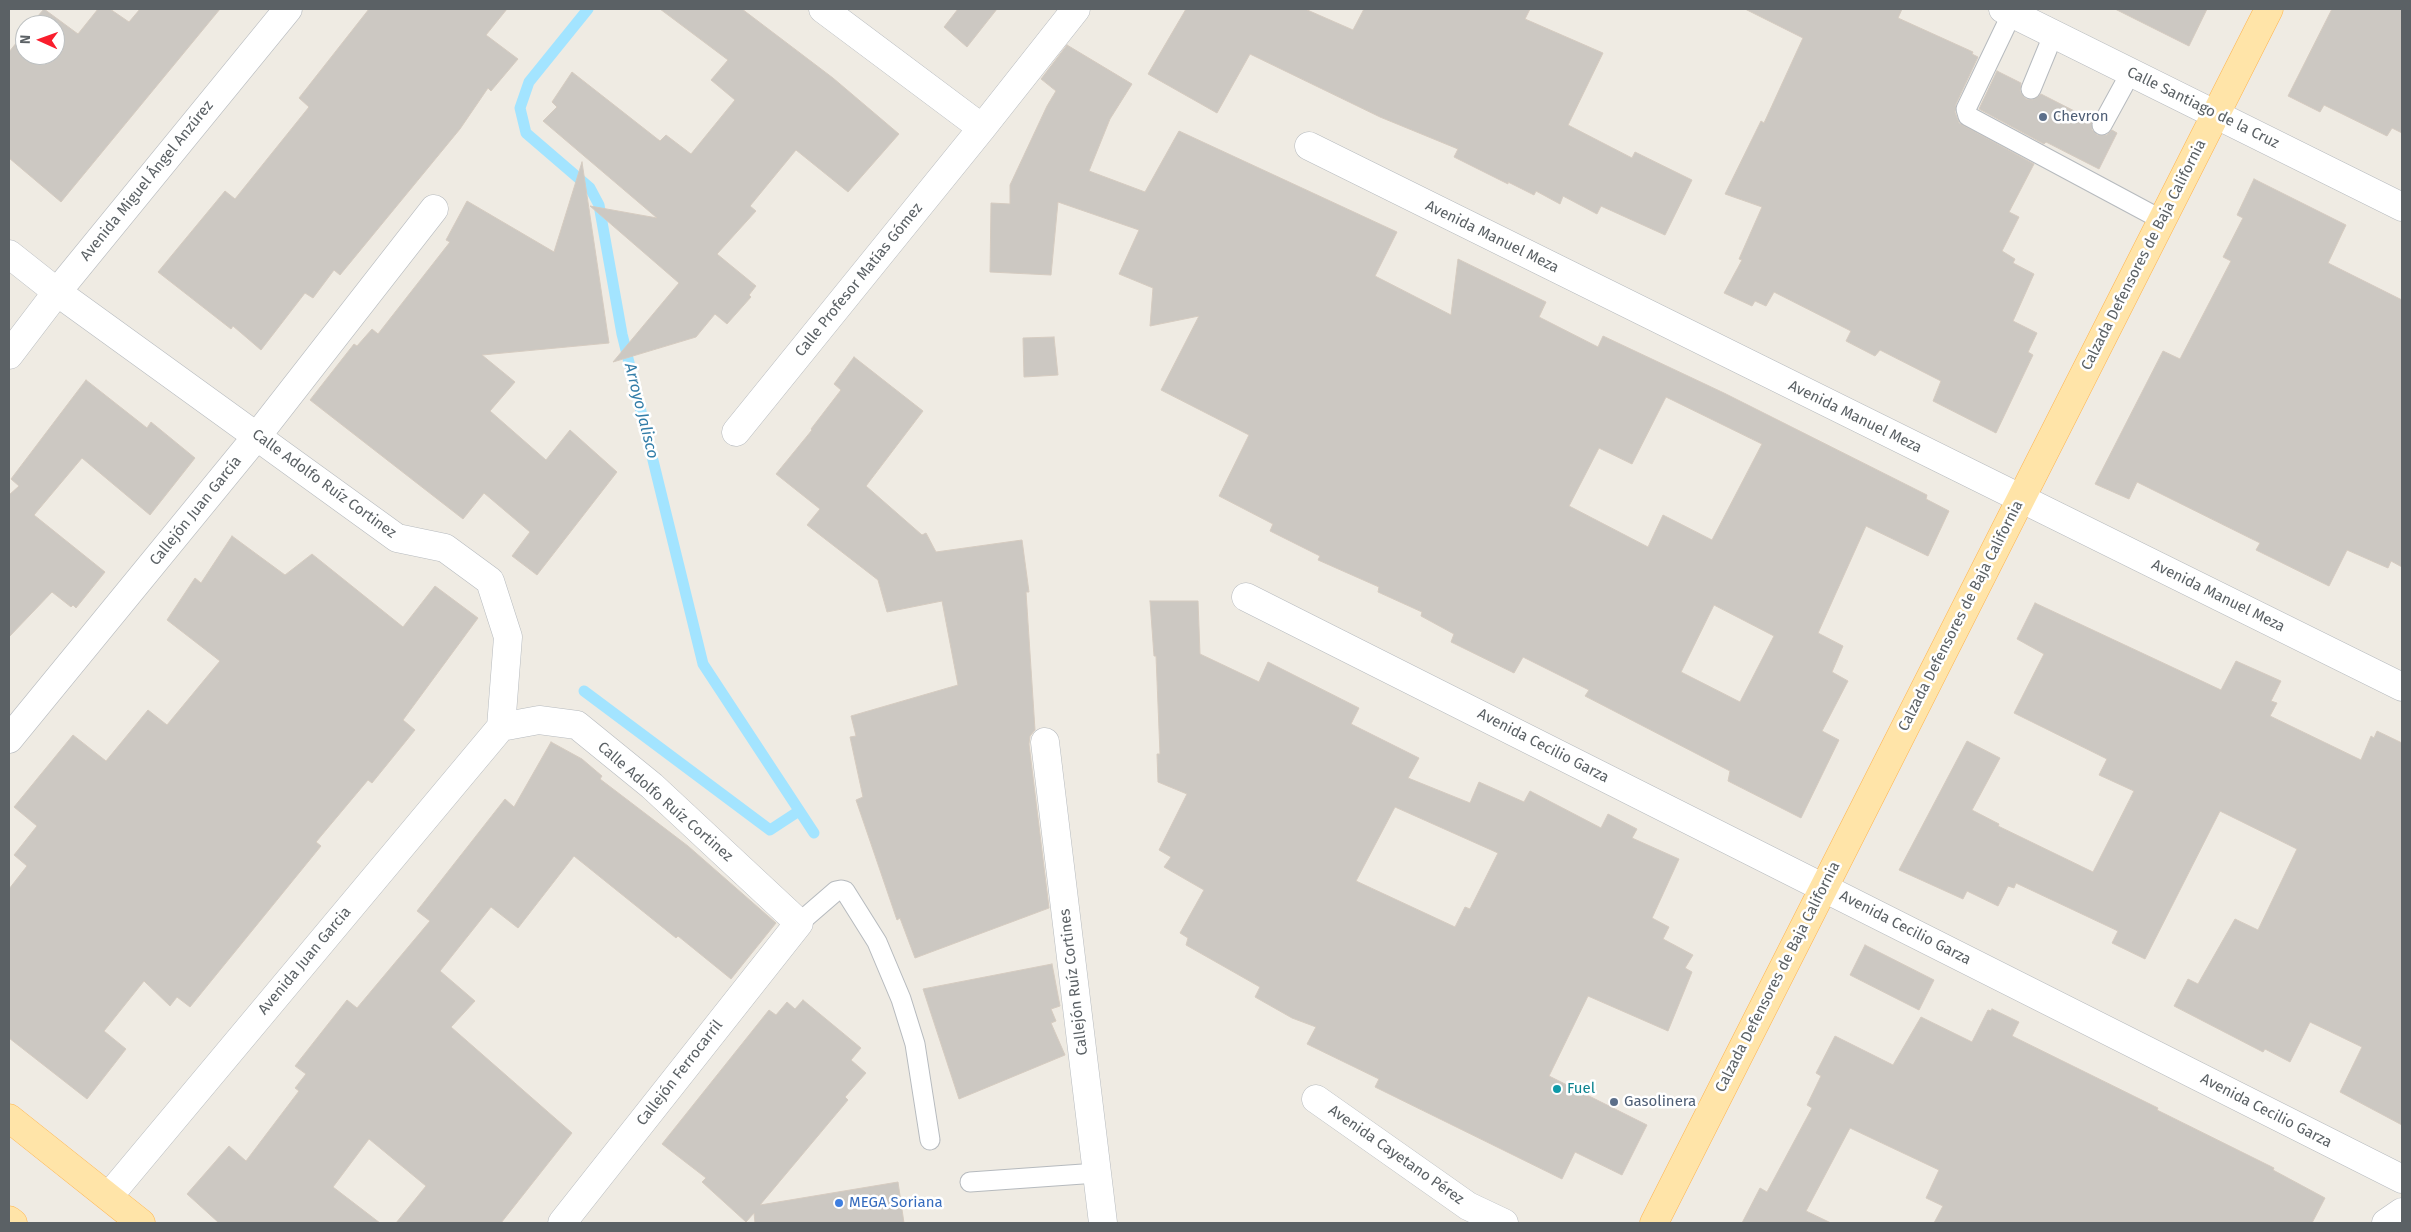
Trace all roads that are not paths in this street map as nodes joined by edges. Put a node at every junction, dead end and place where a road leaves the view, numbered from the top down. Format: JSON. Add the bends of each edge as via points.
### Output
{"nodes":[{"id":1,"x":288,"y":9,"type":"edge"},
{"id":2,"x":823,"y":9,"type":"edge"},
{"id":3,"x":1076,"y":9,"type":"edge"},
{"id":4,"x":2269,"y":9,"type":"edge"},
{"id":5,"x":2008,"y":11,"type":"edge"},
{"id":6,"x":2054,"y":33,"type":"junction"},
{"id":7,"x":2131,"y":72,"type":"junction"},
{"id":8,"x":2031,"y":89,"type":"dead end"},
{"id":9,"x":2216,"y":114,"type":"junction"},
{"id":10,"x":2102,"y":125,"type":"dead end"},
{"id":11,"x":982,"y":128,"type":"junction"},
{"id":12,"x":1309,"y":146,"type":"dead end"},
{"id":13,"x":2402,"y":207,"type":"edge"},
{"id":14,"x":434,"y":209,"type":"dead end"},
{"id":15,"x":2162,"y":220,"type":"junction"},
{"id":16,"x":9,"y":254,"type":"edge"},
{"id":17,"x":57,"y":292,"type":"junction"},
{"id":18,"x":9,"y":355,"type":"edge"},
{"id":19,"x":736,"y":432,"type":"dead end"},
{"id":20,"x":257,"y":436,"type":"junction"},
{"id":21,"x":2020,"y":499,"type":"junction"},
{"id":22,"x":1246,"y":597,"type":"dead end"},
{"id":23,"x":2402,"y":687,"type":"edge"},
{"id":24,"x":501,"y":727,"type":"junction"},
{"id":25,"x":9,"y":739,"type":"edge"},
{"id":26,"x":1045,"y":742,"type":"dead end"},
{"id":27,"x":1823,"y":887,"type":"junction"},
{"id":28,"x":799,"y":923,"type":"junction"},
{"id":29,"x":1316,"y":1099,"type":"dead end"},
{"id":30,"x":9,"y":1118,"type":"edge"},
{"id":31,"x":930,"y":1140,"type":"dead end"},
{"id":32,"x":1097,"y":1173,"type":"junction"},
{"id":33,"x":2402,"y":1179,"type":"edge"},
{"id":34,"x":970,"y":1182,"type":"dead end"},
{"id":35,"x":109,"y":1196,"type":"junction"},
{"id":36,"x":2402,"y":1212,"type":"edge"},
{"id":37,"x":9,"y":1220,"type":"edge"},
{"id":38,"x":13,"y":1223,"type":"edge"},
{"id":39,"x":141,"y":1223,"type":"edge"},
{"id":40,"x":562,"y":1223,"type":"edge"},
{"id":41,"x":1103,"y":1223,"type":"edge"},
{"id":42,"x":1504,"y":1223,"type":"edge"},
{"id":43,"x":1654,"y":1223,"type":"edge"},
{"id":44,"x":2386,"y":1223,"type":"edge"}],
"edges":[{"from":1,"to":17,"type":"street","name":"Avenida Miguel Ángel Anzúrez"},
{"from":2,"to":11,"type":"street"},
{"from":3,"to":11,"type":"street"},
{"from":4,"to":9,"type":"main road","name":"Calzada Defensores de Baja California"},
{"from":5,"to":6,"type":"street","name":"Calle Santiago de la Cruz"},
{"from":5,"to":15,"type":"lane","via":[[1966,109],[1968,116],[2008,130],[2082,168]]},
{"from":6,"to":7,"type":"street","name":"Calle Santiago de la Cruz"},
{"from":6,"to":8,"type":"lane"},
{"from":7,"to":9,"type":"street","name":"Calle Santiago de la Cruz"},
{"from":7,"to":10,"type":"lane"},
{"from":9,"to":13,"type":"street","name":"Calle Santiago de la Cruz"},
{"from":9,"to":15,"type":"main road","name":"Calzada Defensores de Baja California"},
{"from":11,"to":19,"type":"street","name":"Calle Profesor Matías Gómez"},
{"from":12,"to":21,"type":"street","name":"Avenida Manuel Meza"},
{"from":14,"to":20,"type":"street","name":"Callejón Juan García"},
{"from":15,"to":21,"type":"main road","name":"Calzada Defensores de Baja California"},
{"from":16,"to":17,"type":"street","name":"Calle Adolfo Ruíz Cortinez"},
{"from":17,"to":18,"type":"street","name":"Avenida Miguel Ángel Anzúrez"},
{"from":17,"to":20,"type":"street","name":"Calle Adolfo Ruíz Cortinez"},
{"from":20,"to":24,"type":"street","name":"Calle Adolfo Ruíz Cortinez","via":[[397,538],[445,548],[490,581],[508,637]]},
{"from":20,"to":25,"type":"street","name":"Callejón Juan García"},
{"from":21,"to":23,"type":"street","name":"Avenida Manuel Meza"},
{"from":21,"to":27,"type":"main road","name":"Calzada Defensores de Baja California"},
{"from":22,"to":27,"type":"street","name":"Avenida Cecilio Garza"},
{"from":24,"to":28,"type":"street","name":"Calle Adolfo Ruíz Cortinez","via":[[539,720],[577,725],[652,786]]},
{"from":24,"to":35,"type":"street","name":"Avenida Juan Garcia"},
{"from":26,"to":32,"type":"street","name":"Callejón Ruíz Cortines"},
{"from":27,"to":33,"type":"street","name":"Avenida Cecilio Garza"},
{"from":27,"to":43,"type":"main road","name":"Calzada Defensores de Baja California"},
{"from":28,"to":31,"type":"lane","via":[[836,890],[841,890],[845,891],[877,942],[901,999],[915,1044]]},
{"from":28,"to":40,"type":"street","name":"Callejón Ferrocarril"},
{"from":29,"to":42,"type":"street","name":"Avenida Cayetano Pérez","via":[[1468,1206]]},
{"from":30,"to":35,"type":"main road"},
{"from":32,"to":34,"type":"lane"},
{"from":32,"to":41,"type":"street","name":"Callejón Ruíz Cortines"},
{"from":35,"to":39,"type":"main road"},
{"from":36,"to":44,"type":"street"},
{"from":37,"to":38,"type":"main road"}]}
